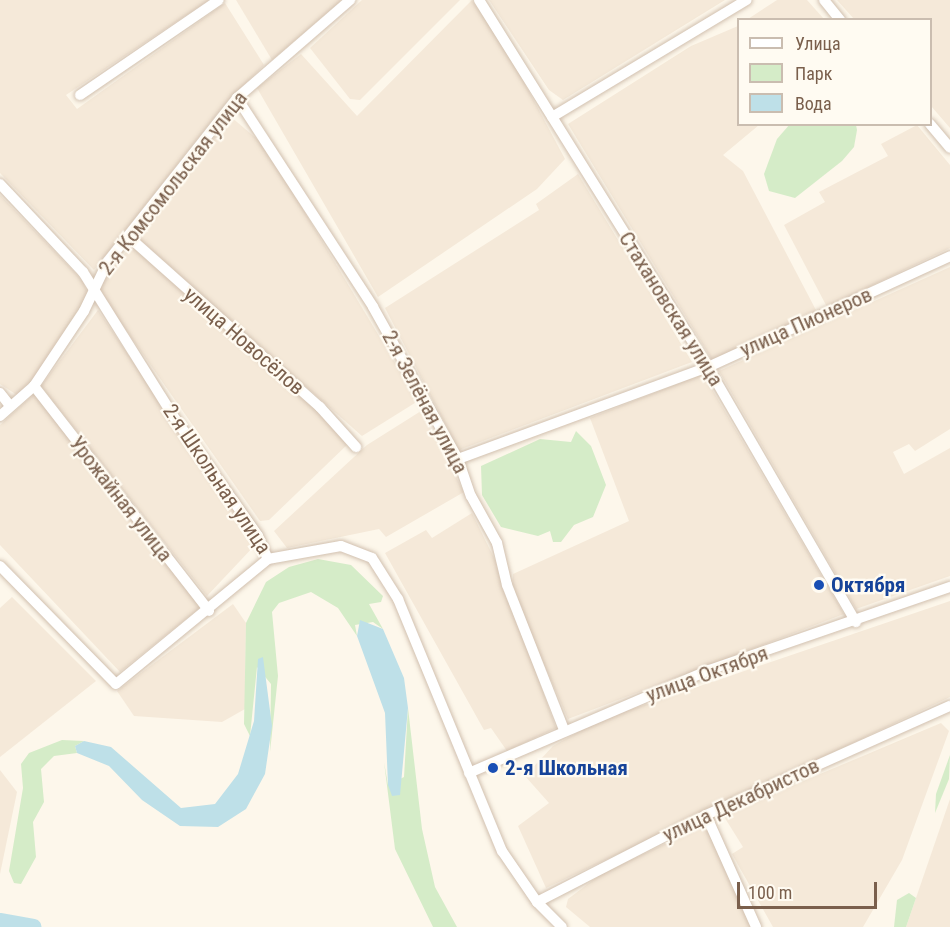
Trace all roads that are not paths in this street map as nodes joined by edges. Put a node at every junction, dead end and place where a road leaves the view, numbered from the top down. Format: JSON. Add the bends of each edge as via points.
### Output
{"nodes":[{"id":1,"x":219,"y":0,"type":"edge"},
{"id":2,"x":350,"y":0,"type":"edge"},
{"id":3,"x":479,"y":0,"type":"edge"},
{"id":4,"x":747,"y":0,"type":"edge"},
{"id":5,"x":824,"y":0,"type":"edge"},
{"id":6,"x":838,"y":18,"type":"edge"},
{"id":7,"x":80,"y":96,"type":"dead end"},
{"id":8,"x":237,"y":98,"type":"junction"},
{"id":9,"x":552,"y":117,"type":"junction"},
{"id":10,"x":932,"y":126,"type":"edge"},
{"id":11,"x":950,"y":148,"type":"edge"},
{"id":12,"x":0,"y":184,"type":"edge"},
{"id":13,"x":129,"y":237,"type":"junction"},
{"id":14,"x":950,"y":256,"type":"edge"},
{"id":15,"x":93,"y":288,"type":"junction"},
{"id":16,"x":708,"y":367,"type":"junction"},
{"id":17,"x":34,"y":386,"type":"junction"},
{"id":18,"x":0,"y":393,"type":"edge"},
{"id":19,"x":10,"y":406,"type":"junction"},
{"id":20,"x":0,"y":416,"type":"edge"},
{"id":21,"x":356,"y":447,"type":"dead end"},
{"id":22,"x":458,"y":459,"type":"junction"},
{"id":23,"x":268,"y":559,"type":"junction"},
{"id":24,"x":0,"y":566,"type":"edge"},
{"id":25,"x":950,"y":587,"type":"edge"},
{"id":26,"x":209,"y":611,"type":"junction"},
{"id":27,"x":856,"y":622,"type":"junction"},
{"id":28,"x":950,"y":706,"type":"edge"},
{"id":29,"x":564,"y":730,"type":"junction"},
{"id":30,"x":469,"y":773,"type":"junction"},
{"id":31,"x":706,"y":815,"type":"junction"},
{"id":32,"x":537,"y":902,"type":"junction"},
{"id":33,"x":562,"y":927,"type":"edge"},
{"id":34,"x":756,"y":927,"type":"edge"}],
"edges":[{"from":1,"to":7,"type":"street"},
{"from":2,"to":8,"type":"street","name":"2-я Комсомольская улица"},
{"from":3,"to":9,"type":"street","name":"Стахановская улица"},
{"from":4,"to":9,"type":"street"},
{"from":5,"to":6,"type":"street"},
{"from":8,"to":13,"type":"street","name":"2-я Комсомольская улица"},
{"from":8,"to":22,"type":"street","name":"2-я Зелёная улица","via":[[373,307]]},
{"from":9,"to":16,"type":"street","name":"Стахановская улица"},
{"from":10,"to":11,"type":"street"},
{"from":12,"to":15,"type":"street","name":"2-я Школьная улица"},
{"from":13,"to":15,"type":"street","name":"2-я Комсомольская улица"},
{"from":13,"to":21,"type":"street","name":"улица Новосёлов","via":[[320,407]]},
{"from":14,"to":16,"type":"street","name":"улица Пионеров"},
{"from":15,"to":17,"type":"street","name":"2-я Комсомольская улица","via":[[84,311]]},
{"from":15,"to":23,"type":"street","name":"2-я Школьная улица","via":[[176,420],[258,536]]},
{"from":16,"to":22,"type":"street","name":"улица Пионеров"},
{"from":16,"to":27,"type":"street","name":"Стахановская улица"},
{"from":17,"to":19,"type":"street","name":"2-я Комсомольская улица"},
{"from":17,"to":26,"type":"street","name":"Урожайная улица"},
{"from":18,"to":19,"type":"street"},
{"from":19,"to":20,"type":"street","name":"2-я Комсомольская улица"},
{"from":22,"to":29,"type":"street","name":"2-я Зелёная улица","via":[[471,496],[497,543],[507,585]]},
{"from":23,"to":26,"type":"street"},
{"from":23,"to":30,"type":"street","name":"2-я Школьная улица","via":[[341,546],[372,558],[398,599]]},
{"from":24,"to":26,"type":"street","via":[[116,684]]},
{"from":25,"to":27,"type":"street","name":"улица Октября"},
{"from":27,"to":29,"type":"street","name":"улица Октября","via":[[709,670]]},
{"from":28,"to":31,"type":"street","name":"улица Декабристов"},
{"from":29,"to":30,"type":"street","name":"улица Октября"},
{"from":30,"to":32,"type":"street","name":"2-я Школьная улица","via":[[502,851]]},
{"from":31,"to":32,"type":"street","name":"улица Декабристов"},
{"from":31,"to":34,"type":"street"},
{"from":32,"to":33,"type":"street","name":"2-я Школьная улица"}]}
